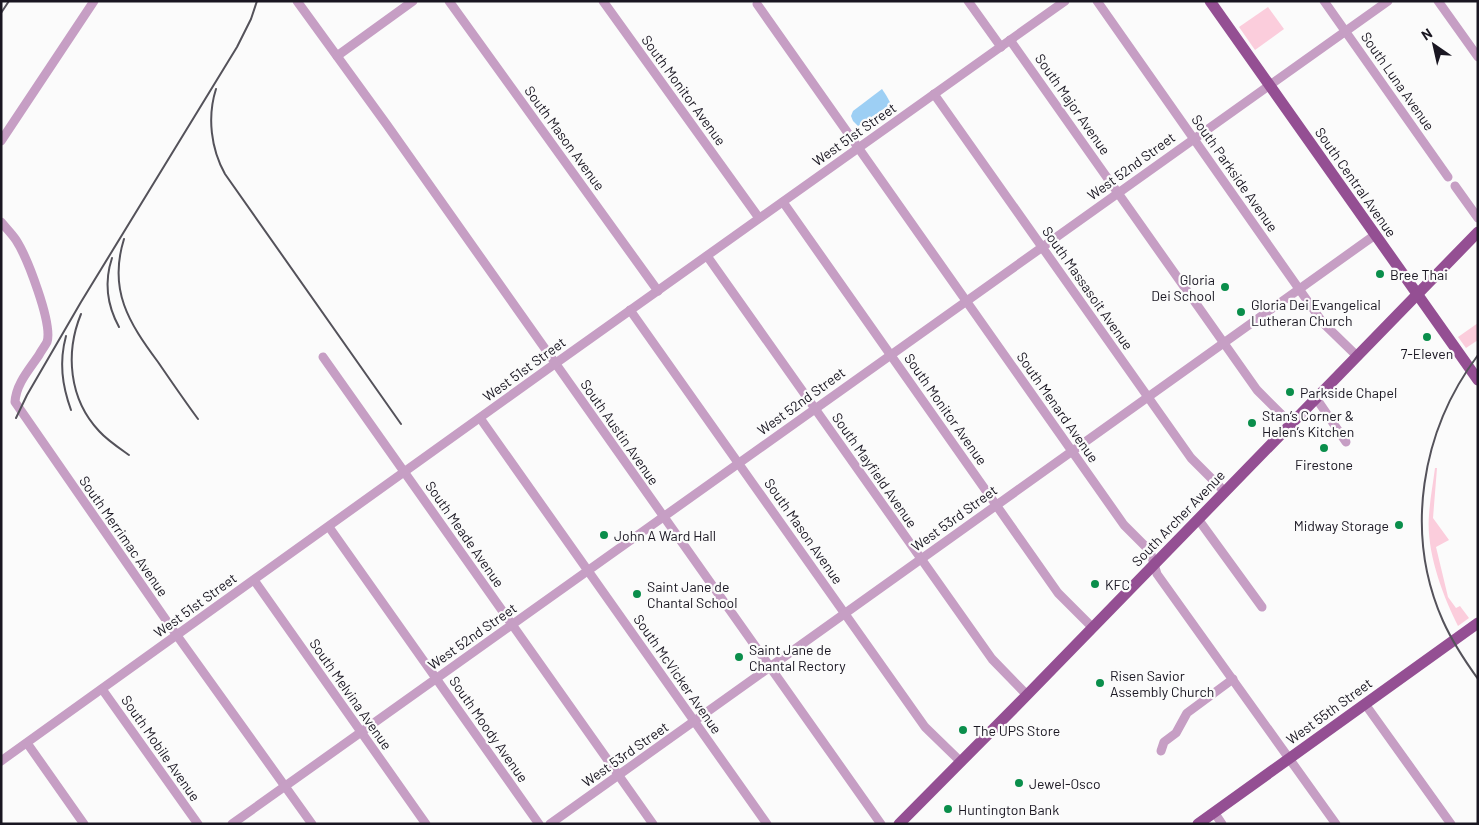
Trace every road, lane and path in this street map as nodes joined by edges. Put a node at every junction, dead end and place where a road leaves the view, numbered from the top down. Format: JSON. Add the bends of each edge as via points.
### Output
{"nodes":[{"id":1,"x":94,"y":1,"type":"edge"},
{"id":2,"x":297,"y":1,"type":"edge"},
{"id":3,"x":413,"y":1,"type":"edge"},
{"id":4,"x":449,"y":1,"type":"edge"},
{"id":5,"x":603,"y":1,"type":"edge"},
{"id":6,"x":968,"y":1,"type":"edge"},
{"id":7,"x":1065,"y":1,"type":"edge"},
{"id":8,"x":1097,"y":1,"type":"edge"},
{"id":9,"x":1210,"y":1,"type":"edge"},
{"id":10,"x":1324,"y":1,"type":"edge"},
{"id":11,"x":1388,"y":1,"type":"edge"},
{"id":12,"x":1438,"y":1,"type":"edge"},
{"id":13,"x":757,"y":4,"type":"dead end"},
{"id":14,"x":1345,"y":31,"type":"junction"},
{"id":15,"x":1010,"y":40,"type":"junction"},
{"id":16,"x":1001,"y":47,"type":"junction"},
{"id":17,"x":337,"y":56,"type":"junction"},
{"id":18,"x":1478,"y":57,"type":"edge"},
{"id":19,"x":1269,"y":84,"type":"junction"},
{"id":20,"x":934,"y":94,"type":"junction"},
{"id":21,"x":1194,"y":138,"type":"junction"},
{"id":22,"x":1,"y":141,"type":"edge"},
{"id":23,"x":859,"y":148,"type":"junction"},
{"id":24,"x":1448,"y":177,"type":"dead end"},
{"id":25,"x":1455,"y":186,"type":"dead end"},
{"id":26,"x":1118,"y":192,"type":"junction"},
{"id":27,"x":783,"y":202,"type":"junction"},
{"id":28,"x":759,"y":218,"type":"junction"},
{"id":29,"x":1478,"y":218,"type":"edge"},
{"id":30,"x":1,"y":222,"type":"edge"},
{"id":31,"x":1478,"y":232,"type":"edge"},
{"id":32,"x":1375,"y":235,"type":"junction"},
{"id":33,"x":1042,"y":246,"type":"junction"},
{"id":34,"x":707,"y":256,"type":"junction"},
{"id":35,"x":1299,"y":289,"type":"junction"},
{"id":36,"x":658,"y":291,"type":"junction"},
{"id":37,"x":1417,"y":294,"type":"junction"},
{"id":38,"x":966,"y":300,"type":"junction"},
{"id":39,"x":630,"y":310,"type":"junction"},
{"id":40,"x":1223,"y":343,"type":"junction"},
{"id":41,"x":890,"y":354,"type":"junction"},
{"id":42,"x":1357,"y":356,"type":"junction"},
{"id":43,"x":323,"y":357,"type":"dead end"},
{"id":44,"x":555,"y":364,"type":"junction"},
{"id":45,"x":1478,"y":380,"type":"edge"},
{"id":46,"x":1148,"y":397,"type":"junction"},
{"id":47,"x":1316,"y":398,"type":"junction"},
{"id":48,"x":815,"y":408,"type":"junction"},
{"id":49,"x":480,"y":418,"type":"junction"},
{"id":50,"x":1291,"y":424,"type":"junction"},
{"id":51,"x":1346,"y":442,"type":"dead end"},
{"id":52,"x":1072,"y":451,"type":"junction"},
{"id":53,"x":739,"y":462,"type":"junction"},
{"id":54,"x":405,"y":473,"type":"junction"},
{"id":55,"x":1225,"y":492,"type":"junction"},
{"id":56,"x":997,"y":505,"type":"junction"},
{"id":57,"x":663,"y":516,"type":"junction"},
{"id":58,"x":1198,"y":519,"type":"junction"},
{"id":59,"x":329,"y":527,"type":"junction"},
{"id":60,"x":921,"y":559,"type":"junction"},
{"id":61,"x":1154,"y":564,"type":"junction"},
{"id":62,"x":588,"y":570,"type":"junction"},
{"id":63,"x":254,"y":580,"type":"junction"},
{"id":64,"x":1262,"y":607,"type":"dead end"},
{"id":65,"x":845,"y":613,"type":"junction"},
{"id":66,"x":512,"y":624,"type":"junction"},
{"id":67,"x":1478,"y":624,"type":"edge"},
{"id":68,"x":1092,"y":627,"type":"junction"},
{"id":69,"x":177,"y":635,"type":"junction"},
{"id":70,"x":770,"y":667,"type":"junction"},
{"id":71,"x":436,"y":678,"type":"junction"},
{"id":72,"x":1233,"y":680,"type":"junction"},
{"id":73,"x":102,"y":689,"type":"junction"},
{"id":74,"x":1027,"y":695,"type":"junction"},
{"id":75,"x":1365,"y":704,"type":"junction"},
{"id":76,"x":694,"y":721,"type":"junction"},
{"id":77,"x":361,"y":732,"type":"junction"},
{"id":78,"x":27,"y":743,"type":"junction"},
{"id":79,"x":1161,"y":751,"type":"dead end"},
{"id":80,"x":1289,"y":758,"type":"junction"},
{"id":81,"x":1,"y":761,"type":"edge"},
{"id":82,"x":961,"y":762,"type":"junction"},
{"id":83,"x":619,"y":775,"type":"junction"},
{"id":84,"x":285,"y":786,"type":"junction"},
{"id":85,"x":1214,"y":812,"type":"junction"},
{"id":86,"x":84,"y":824,"type":"edge"},
{"id":87,"x":198,"y":824,"type":"edge"},
{"id":88,"x":232,"y":824,"type":"edge"},
{"id":89,"x":312,"y":824,"type":"edge"},
{"id":90,"x":426,"y":824,"type":"edge"},
{"id":91,"x":539,"y":824,"type":"edge"},
{"id":92,"x":550,"y":824,"type":"edge"},
{"id":93,"x":653,"y":824,"type":"edge"},
{"id":94,"x":767,"y":824,"type":"edge"},
{"id":95,"x":882,"y":824,"type":"edge"},
{"id":96,"x":899,"y":824,"type":"edge"},
{"id":97,"x":1198,"y":824,"type":"edge"},
{"id":98,"x":1222,"y":824,"type":"edge"},
{"id":99,"x":1336,"y":824,"type":"edge"},
{"id":100,"x":1451,"y":824,"type":"edge"}],
"edges":[{"from":1,"to":22,"type":"street"},
{"from":2,"to":17,"type":"street","name":"South Austin Avenue"},
{"from":3,"to":17,"type":"street"},
{"from":4,"to":36,"type":"street","name":"South Mason Avenue"},
{"from":5,"to":28,"type":"street","name":"South Monitor Avenue"},
{"from":6,"to":16,"type":"street"},
{"from":7,"to":15,"type":"street","name":"West 51st Street"},
{"from":8,"to":21,"type":"street","name":"South Parkside Avenue"},
{"from":9,"to":19,"type":"main road","name":"South Central Avenue"},
{"from":10,"to":14,"type":"street","name":"South Luna Avenue"},
{"from":11,"to":14,"type":"street","name":"West 52nd Street"},
{"from":12,"to":18,"type":"street"},
{"from":13,"to":23,"type":"street","name":"South Menard Avenue"},
{"from":14,"to":19,"type":"street","name":"West 52nd Street"},
{"from":14,"to":24,"type":"street","name":"South Luna Avenue"},
{"from":15,"to":16,"type":"street","name":"West 51st Street"},
{"from":15,"to":26,"type":"street","name":"South Major Avenue"},
{"from":16,"to":20,"type":"street","name":"West 51st Street"},
{"from":17,"to":44,"type":"street","name":"South Austin Avenue"},
{"from":19,"to":21,"type":"street","name":"West 52nd Street"},
{"from":19,"to":32,"type":"main road","name":"South Central Avenue"},
{"from":20,"to":23,"type":"street","name":"West 51st Street"},
{"from":20,"to":33,"type":"street","name":"South Massasoit Avenue"},
{"from":21,"to":26,"type":"street","name":"West 52nd Street"},
{"from":21,"to":35,"type":"street","name":"South Parkside Avenue"},
{"from":23,"to":27,"type":"street","name":"West 51st Street"},
{"from":23,"to":38,"type":"street","name":"South Menard Avenue"},
{"from":25,"to":29,"type":"street"},
{"from":26,"to":33,"type":"street","name":"West 52nd Street"},
{"from":26,"to":40,"type":"street","name":"South Major Avenue"},
{"from":27,"to":28,"type":"street","name":"West 51st Street"},
{"from":27,"to":41,"type":"street","name":"South Monitor Avenue"},
{"from":28,"to":34,"type":"street","name":"West 51st Street"},
{"from":30,"to":69,"type":"street","name":"South Merrimac Avenue","via":[[16,240],[27,262],[48,330],[47,342],[20,384],[15,402]]},
{"from":31,"to":37,"type":"main road","name":"South Archer Avenue"},
{"from":32,"to":35,"type":"street","name":"West 53rd Street"},
{"from":32,"to":37,"type":"main road","name":"South Central Avenue"},
{"from":33,"to":38,"type":"street","name":"West 52nd Street"},
{"from":33,"to":46,"type":"street","name":"South Massasoit Avenue"},
{"from":34,"to":36,"type":"street","name":"West 51st Street"},
{"from":34,"to":48,"type":"street","name":"South Mayfield Avenue"},
{"from":35,"to":40,"type":"street","name":"West 53rd Street"},
{"from":35,"to":42,"type":"street","name":"South Parkside Avenue","via":[[1323,323]]},
{"from":36,"to":39,"type":"street","name":"West 51st Street"},
{"from":37,"to":42,"type":"main road","name":"South Archer Avenue"},
{"from":37,"to":45,"type":"main road","name":"South Central Avenue"},
{"from":38,"to":41,"type":"street","name":"West 52nd Street"},
{"from":38,"to":52,"type":"street","name":"South Menard Avenue"},
{"from":39,"to":44,"type":"street","name":"West 51st Street"},
{"from":39,"to":53,"type":"street","name":"South Mason Avenue"},
{"from":40,"to":46,"type":"street","name":"West 53rd Street"},
{"from":40,"to":50,"type":"street","name":"South Major Avenue","via":[[1257,390]]},
{"from":41,"to":48,"type":"street","name":"West 52nd Street"},
{"from":41,"to":56,"type":"street","name":"South Monitor Avenue"},
{"from":42,"to":47,"type":"main road","name":"South Archer Avenue"},
{"from":43,"to":54,"type":"street","name":"South Meade Avenue"},
{"from":44,"to":49,"type":"street","name":"West 51st Street"},
{"from":44,"to":57,"type":"street","name":"South Austin Avenue"},
{"from":46,"to":52,"type":"street","name":"West 53rd Street"},
{"from":46,"to":55,"type":"street","name":"South Massasoit Avenue","via":[[1191,458]]},
{"from":47,"to":50,"type":"main road","name":"South Archer Avenue"},
{"from":47,"to":51,"type":"street"},
{"from":48,"to":53,"type":"street","name":"West 52nd Street"},
{"from":48,"to":60,"type":"street","name":"South Mayfield Avenue"},
{"from":49,"to":54,"type":"street","name":"West 51st Street"},
{"from":49,"to":62,"type":"street","name":"South McVicker Avenue"},
{"from":50,"to":55,"type":"main road","name":"South Archer Avenue"},
{"from":52,"to":56,"type":"street","name":"West 53rd Street"},
{"from":52,"to":61,"type":"street","name":"South Menard Avenue","via":[[1124,525],[1150,551]]},
{"from":53,"to":57,"type":"street","name":"West 52nd Street"},
{"from":53,"to":65,"type":"street","name":"South Mason Avenue"},
{"from":54,"to":59,"type":"street","name":"West 51st Street"},
{"from":54,"to":66,"type":"street","name":"South Meade Avenue"},
{"from":55,"to":58,"type":"main road","name":"South Archer Avenue"},
{"from":56,"to":60,"type":"street","name":"West 53rd Street"},
{"from":56,"to":68,"type":"street","name":"South Monitor Avenue","via":[[1058,593]]},
{"from":57,"to":62,"type":"street","name":"West 52nd Street"},
{"from":57,"to":70,"type":"street","name":"South Austin Avenue"},
{"from":58,"to":61,"type":"main road","name":"South Archer Avenue"},
{"from":58,"to":64,"type":"street"},
{"from":59,"to":63,"type":"street","name":"West 51st Street"},
{"from":59,"to":71,"type":"street","name":"South Moody Avenue"},
{"from":60,"to":65,"type":"street","name":"West 53rd Street"},
{"from":60,"to":74,"type":"street","name":"South Mayfield Avenue","via":[[992,659]]},
{"from":61,"to":68,"type":"main road","name":"South Archer Avenue"},
{"from":61,"to":72,"type":"street","name":"South Menard Avenue"},
{"from":62,"to":66,"type":"street","name":"West 52nd Street"},
{"from":62,"to":76,"type":"street","name":"South McVicker Avenue"},
{"from":63,"to":69,"type":"street","name":"West 51st Street"},
{"from":63,"to":77,"type":"street","name":"South Melvina Avenue"},
{"from":65,"to":70,"type":"street","name":"West 53rd Street"},
{"from":65,"to":82,"type":"street","name":"South Mason Avenue","via":[[925,727]]},
{"from":66,"to":71,"type":"street","name":"West 52nd Street"},
{"from":66,"to":83,"type":"street","name":"South Meade Avenue"},
{"from":67,"to":75,"type":"main road","name":"West 55th Street"},
{"from":68,"to":74,"type":"main road","name":"South Archer Avenue"},
{"from":69,"to":73,"type":"street","name":"West 51st Street"},
{"from":69,"to":84,"type":"street","name":"South Merrimac Avenue"},
{"from":70,"to":76,"type":"street","name":"West 53rd Street"},
{"from":70,"to":95,"type":"street","name":"South Austin Avenue"},
{"from":71,"to":77,"type":"street","name":"West 52nd Street"},
{"from":71,"to":91,"type":"street","name":"South Moody Avenue"},
{"from":72,"to":79,"type":"street","via":[[1187,713],[1176,732],[1164,742]]},
{"from":72,"to":80,"type":"street","name":"South Menard Avenue"},
{"from":73,"to":78,"type":"street","name":"West 51st Street"},
{"from":73,"to":87,"type":"street","name":"South Mobile Avenue"},
{"from":74,"to":82,"type":"main road","name":"South Archer Avenue"},
{"from":75,"to":80,"type":"main road","name":"West 55th Street"},
{"from":75,"to":100,"type":"street"},
{"from":76,"to":83,"type":"street","name":"West 53rd Street"},
{"from":76,"to":94,"type":"street","name":"South McVicker Avenue"},
{"from":77,"to":84,"type":"street","name":"West 52nd Street"},
{"from":77,"to":90,"type":"street","name":"South Melvina Avenue"},
{"from":78,"to":81,"type":"street","name":"West 51st Street"},
{"from":78,"to":86,"type":"street"},
{"from":80,"to":85,"type":"main road","name":"West 55th Street"},
{"from":80,"to":99,"type":"street","name":"South Menard Avenue"},
{"from":82,"to":96,"type":"main road","name":"South Archer Avenue"},
{"from":83,"to":92,"type":"street","name":"West 53rd Street"},
{"from":83,"to":93,"type":"street","name":"South Meade Avenue"},
{"from":84,"to":88,"type":"street","name":"West 52nd Street"},
{"from":84,"to":89,"type":"street","name":"South Merrimac Avenue"},
{"from":85,"to":97,"type":"main road","name":"West 55th Street"},
{"from":85,"to":98,"type":"street"}]}
